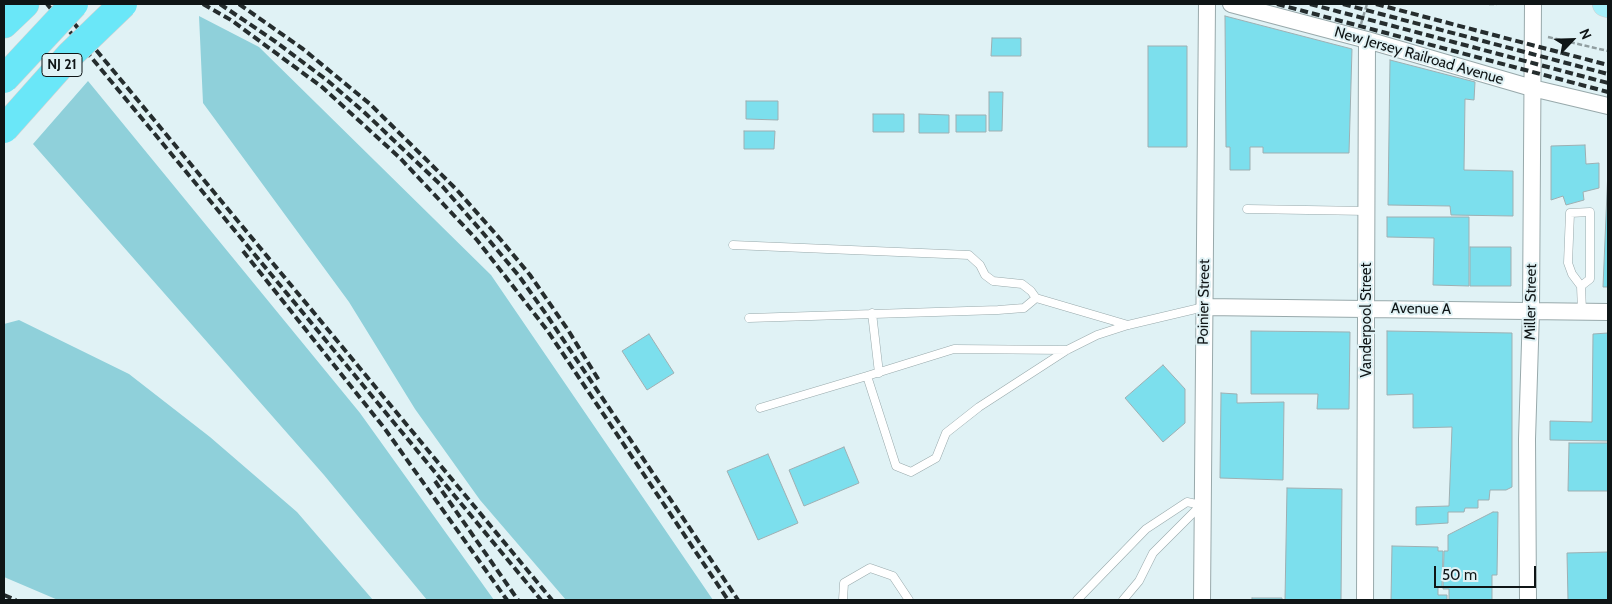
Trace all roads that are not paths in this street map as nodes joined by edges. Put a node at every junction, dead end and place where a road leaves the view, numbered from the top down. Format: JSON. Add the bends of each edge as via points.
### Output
{"nodes":[{"id":1,"x":25,"y":4,"type":"edge"},
{"id":2,"x":74,"y":4,"type":"edge"},
{"id":3,"x":123,"y":4,"type":"edge"},
{"id":4,"x":1207,"y":4,"type":"edge"},
{"id":5,"x":1231,"y":4,"type":"edge"},
{"id":6,"x":1533,"y":4,"type":"edge"},
{"id":7,"x":4,"y":24,"type":"edge"},
{"id":8,"x":1362,"y":39,"type":"junction"},
{"id":9,"x":4,"y":79,"type":"edge"},
{"id":10,"x":1532,"y":88,"type":"junction"},
{"id":11,"x":1608,"y":106,"type":"edge"},
{"id":12,"x":4,"y":129,"type":"edge"},
{"id":13,"x":1247,"y":209,"type":"dead end"},
{"id":14,"x":1367,"y":211,"type":"junction"},
{"id":15,"x":733,"y":245,"type":"dead end"},
{"id":16,"x":1581,"y":286,"type":"junction"},
{"id":17,"x":1036,"y":298,"type":"junction"},
{"id":18,"x":1204,"y":307,"type":"junction"},
{"id":19,"x":1367,"y":309,"type":"junction"},
{"id":20,"x":1531,"y":311,"type":"junction"},
{"id":21,"x":1582,"y":311,"type":"junction"},
{"id":22,"x":1608,"y":312,"type":"edge"},
{"id":23,"x":872,"y":314,"type":"junction"},
{"id":24,"x":749,"y":318,"type":"dead end"},
{"id":25,"x":1128,"y":325,"type":"junction"},
{"id":26,"x":1067,"y":350,"type":"junction"},
{"id":27,"x":879,"y":373,"type":"junction"},
{"id":28,"x":867,"y":376,"type":"junction"},
{"id":29,"x":760,"y":408,"type":"dead end"},
{"id":30,"x":1201,"y":505,"type":"junction"},
{"id":31,"x":843,"y":600,"type":"edge"},
{"id":32,"x":909,"y":600,"type":"edge"},
{"id":33,"x":1078,"y":600,"type":"edge"},
{"id":34,"x":1123,"y":600,"type":"edge"},
{"id":35,"x":1202,"y":600,"type":"edge"},
{"id":36,"x":1365,"y":600,"type":"edge"},
{"id":37,"x":1528,"y":600,"type":"edge"}],
"edges":[{"from":1,"to":7,"type":"highway"},
{"from":2,"to":9,"type":"highway","number":"NJ 21","bridge":true},
{"from":3,"to":12,"type":"highway","number":"NJ 21","bridge":true,"via":[[70,55]]},
{"from":4,"to":18,"type":"street","name":"Poinier Street"},
{"from":5,"to":8,"type":"street","name":"New Jersey Railroad Avenue"},
{"from":6,"to":10,"type":"street","name":"Miller Street"},
{"from":8,"to":10,"type":"street","name":"New Jersey Railroad Avenue"},
{"from":8,"to":14,"type":"street","name":"Vanderpool Street"},
{"from":10,"to":11,"type":"street","name":"New Jersey Railroad Avenue"},
{"from":10,"to":20,"type":"street","name":"Miller Street"},
{"from":13,"to":14,"type":"lane"},
{"from":14,"to":19,"type":"street","name":"Vanderpool Street"},
{"from":15,"to":17,"type":"lane","via":[[969,255],[994,281],[1022,284]]},
{"from":16,"to":16,"type":"lane","via":[[1568,263],[1570,214],[1590,212],[1590,279]]},
{"from":16,"to":21,"type":"lane"},
{"from":17,"to":23,"type":"lane","via":[[1024,308]]},
{"from":17,"to":25,"type":"lane"},
{"from":18,"to":19,"type":"street","name":"Avenue A"},
{"from":18,"to":25,"type":"lane"},
{"from":18,"to":30,"type":"street","name":"Poinier Street"},
{"from":19,"to":20,"type":"street","name":"Avenue A"},
{"from":19,"to":36,"type":"street","name":"Vanderpool Street"},
{"from":20,"to":21,"type":"street","name":"Avenue A"},
{"from":20,"to":37,"type":"street","name":"Miller Street","via":[[1527,439]]},
{"from":21,"to":22,"type":"street","name":"Avenue A"},
{"from":23,"to":24,"type":"lane"},
{"from":23,"to":27,"type":"lane"},
{"from":25,"to":26,"type":"lane","via":[[1097,335]]},
{"from":26,"to":27,"type":"lane","via":[[954,349]]},
{"from":26,"to":28,"type":"lane","via":[[979,407],[946,433],[936,458],[911,472],[896,466]]},
{"from":27,"to":28,"type":"lane"},
{"from":28,"to":29,"type":"lane"},
{"from":30,"to":33,"type":"lane","via":[[1187,502],[1146,529]]},
{"from":30,"to":34,"type":"lane","via":[[1153,553],[1139,581]]},
{"from":30,"to":35,"type":"street","name":"Poinier Street"},
{"from":31,"to":32,"type":"lane","via":[[844,583],[870,568],[893,576]]}]}
